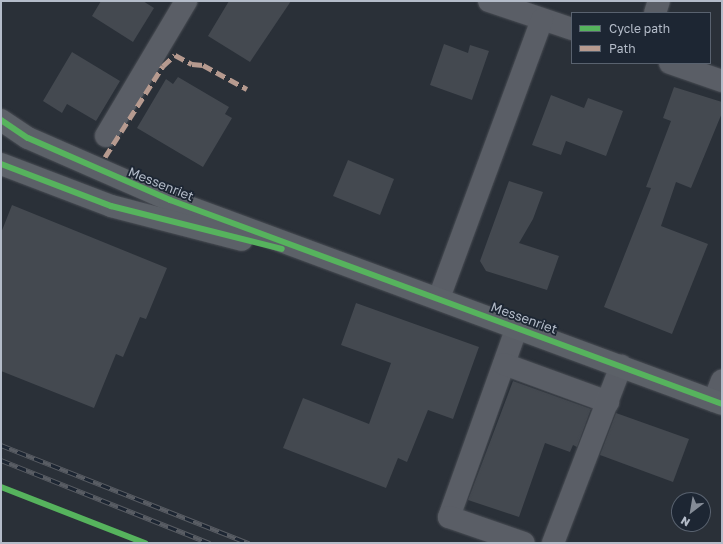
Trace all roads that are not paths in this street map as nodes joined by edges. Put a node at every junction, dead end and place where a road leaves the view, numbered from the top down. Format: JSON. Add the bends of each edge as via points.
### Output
{"nodes":[{"id":1,"x":186,"y":1,"type":"edge"},
{"id":2,"x":489,"y":1,"type":"edge"},
{"id":3,"x":659,"y":1,"type":"edge"},
{"id":4,"x":655,"y":12,"type":"edge"},
{"id":5,"x":542,"y":19,"type":"junction"},
{"id":6,"x":571,"y":29,"type":"edge"},
{"id":7,"x":673,"y":64,"type":"edge"},
{"id":8,"x":722,"y":81,"type":"edge"},
{"id":9,"x":1,"y":120,"type":"edge"},
{"id":10,"x":106,"y":136,"type":"dead end"},
{"id":11,"x":1,"y":164,"type":"edge"},
{"id":12,"x":181,"y":215,"type":"junction"},
{"id":13,"x":439,"y":298,"type":"junction"},
{"id":14,"x":517,"y":327,"type":"junction"},
{"id":15,"x":504,"y":364,"type":"junction"},
{"id":16,"x":621,"y":366,"type":"junction"},
{"id":17,"x":722,"y":380,"type":"edge"},
{"id":18,"x":608,"y":402,"type":"junction"},
{"id":19,"x":718,"y":403,"type":"edge"},
{"id":20,"x":556,"y":536,"type":"edge"},
{"id":21,"x":524,"y":543,"type":"edge"}],
"edges":[{"from":1,"to":10,"type":"street"},
{"from":2,"to":5,"type":"street"},
{"from":3,"to":4,"type":"street"},
{"from":5,"to":6,"type":"street"},
{"from":5,"to":13,"type":"street"},
{"from":7,"to":8,"type":"street"},
{"from":9,"to":12,"type":"main road","name":"Messenriet","via":[[28,138]]},
{"from":11,"to":12,"type":"main road","name":"Messenriet","via":[[111,206]]},
{"from":12,"to":13,"type":"main road","name":"Messenriet"},
{"from":13,"to":14,"type":"main road","name":"Messenriet"},
{"from":14,"to":15,"type":"street"},
{"from":14,"to":16,"type":"main road","name":"Messenriet"},
{"from":15,"to":18,"type":"street"},
{"from":15,"to":21,"type":"street","via":[[449,517]]},
{"from":16,"to":18,"type":"street"},
{"from":16,"to":19,"type":"main road","name":"Messenriet"},
{"from":17,"to":19,"type":"street"},
{"from":18,"to":20,"type":"street"}]}
